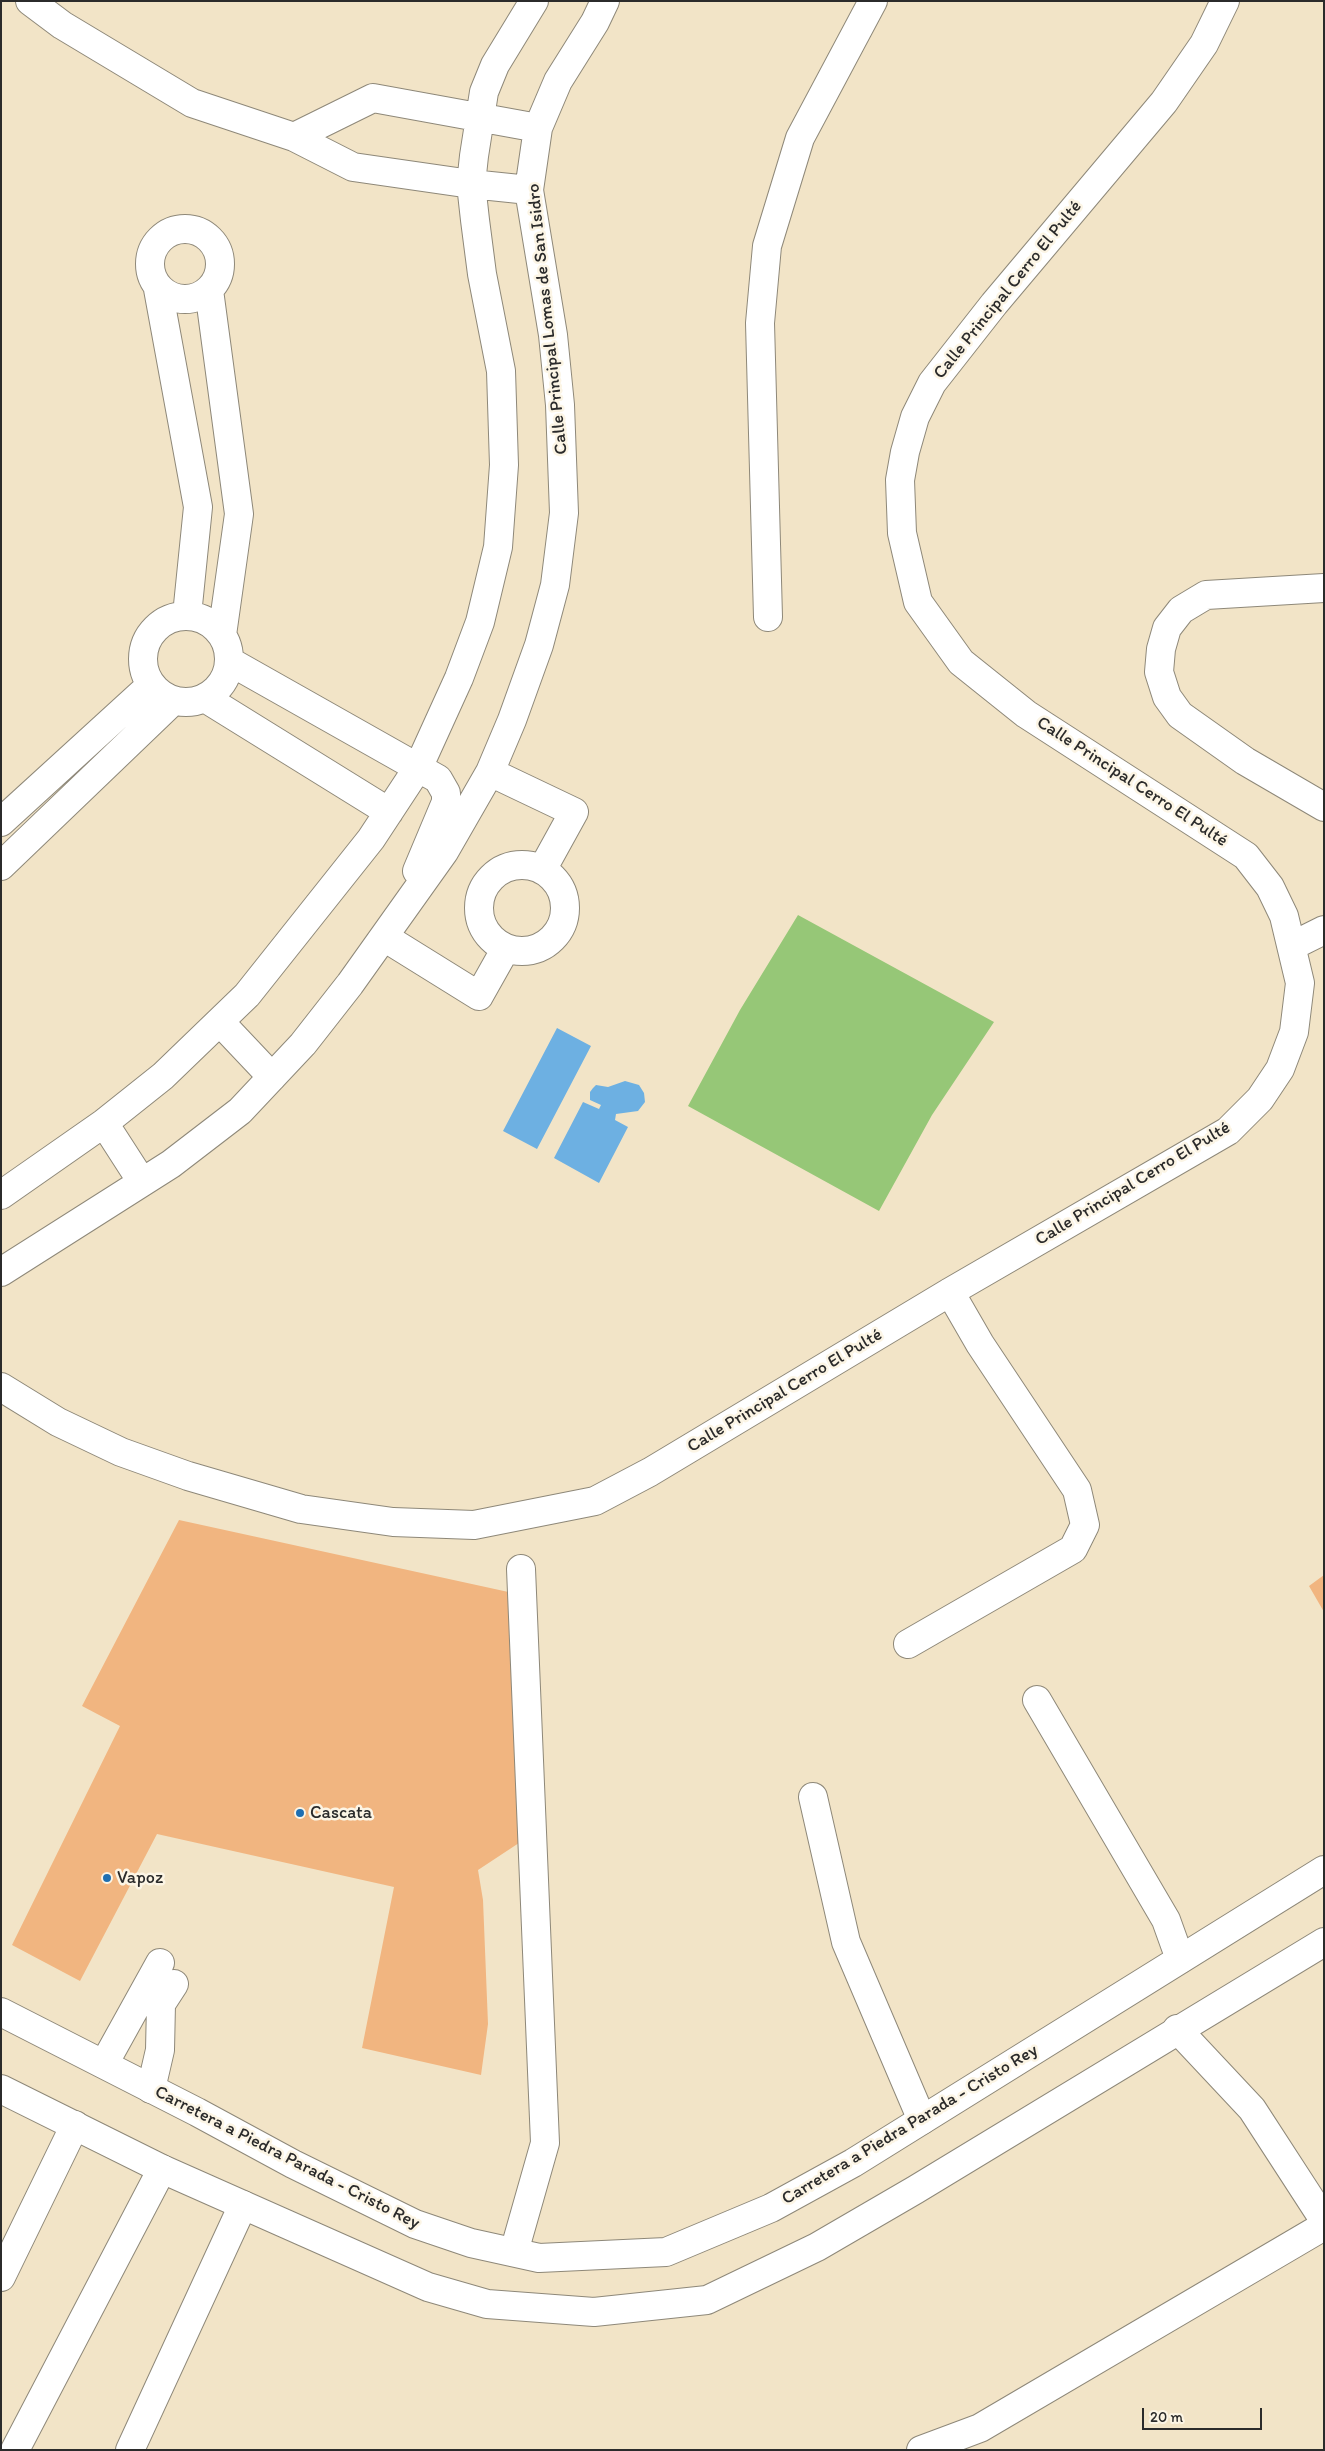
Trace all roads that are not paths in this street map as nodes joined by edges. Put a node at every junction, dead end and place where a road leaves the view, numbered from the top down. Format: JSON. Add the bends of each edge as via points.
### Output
{"nodes":[{"id":1,"x":30,"y":1,"type":"edge"},
{"id":2,"x":534,"y":1,"type":"edge"},
{"id":3,"x":605,"y":1,"type":"edge"},
{"id":4,"x":872,"y":1,"type":"edge"},
{"id":5,"x":1225,"y":1,"type":"edge"},
{"id":6,"x":478,"y":118,"type":"junction"},
{"id":7,"x":538,"y":128,"type":"junction"},
{"id":8,"x":294,"y":138,"type":"junction"},
{"id":9,"x":471,"y":184,"type":"junction"},
{"id":10,"x":530,"y":190,"type":"junction"},
{"id":11,"x":158,"y":288,"type":"junction"},
{"id":12,"x":209,"y":290,"type":"junction"},
{"id":13,"x":1324,"y":588,"type":"edge"},
{"id":14,"x":187,"y":615,"type":"junction"},
{"id":15,"x":768,"y":617,"type":"dead end"},
{"id":16,"x":222,"y":634,"type":"junction"},
{"id":17,"x":229,"y":661,"type":"junction"},
{"id":18,"x":151,"y":685,"type":"junction"},
{"id":19,"x":205,"y":698,"type":"junction"},
{"id":20,"x":173,"y":701,"type":"junction"},
{"id":21,"x":419,"y":766,"type":"junction"},
{"id":22,"x":490,"y":772,"type":"junction"},
{"id":23,"x":1324,"y":807,"type":"edge"},
{"id":24,"x":389,"y":812,"type":"junction"},
{"id":25,"x":1,"y":822,"type":"edge"},
{"id":26,"x":1,"y":866,"type":"edge"},
{"id":27,"x":542,"y":870,"type":"junction"},
{"id":28,"x":411,"y":900,"type":"junction"},
{"id":29,"x":1324,"y":930,"type":"edge"},
{"id":30,"x":384,"y":937,"type":"junction"},
{"id":31,"x":1292,"y":946,"type":"junction"},
{"id":32,"x":506,"y":948,"type":"junction"},
{"id":33,"x":220,"y":1022,"type":"junction"},
{"id":34,"x":272,"y":1077,"type":"junction"},
{"id":35,"x":104,"y":1123,"type":"junction"},
{"id":36,"x":142,"y":1182,"type":"junction"},
{"id":37,"x":1,"y":1195,"type":"edge"},
{"id":38,"x":1,"y":1272,"type":"edge"},
{"id":39,"x":950,"y":1292,"type":"junction"},
{"id":40,"x":1,"y":1387,"type":"edge"},
{"id":41,"x":521,"y":1569,"type":"dead end"},
{"id":42,"x":908,"y":1644,"type":"dead end"},
{"id":43,"x":1037,"y":1700,"type":"dead end"},
{"id":44,"x":813,"y":1796,"type":"dead end"},
{"id":45,"x":1324,"y":1870,"type":"edge"},
{"id":46,"x":1324,"y":1942,"type":"edge"},
{"id":47,"x":1180,"y":1959,"type":"junction"},
{"id":48,"x":1,"y":2012,"type":"edge"},
{"id":49,"x":1177,"y":2029,"type":"junction"},
{"id":50,"x":104,"y":2064,"type":"junction"},
{"id":51,"x":1,"y":2089,"type":"edge"},
{"id":52,"x":151,"y":2089,"type":"junction"},
{"id":53,"x":922,"y":2120,"type":"junction"},
{"id":54,"x":75,"y":2125,"type":"junction"},
{"id":55,"x":162,"y":2169,"type":"junction"},
{"id":56,"x":243,"y":2205,"type":"junction"},
{"id":57,"x":1324,"y":2220,"type":"edge"},
{"id":58,"x":1324,"y":2226,"type":"edge"},
{"id":59,"x":11,"y":2234,"type":"edge"},
{"id":60,"x":514,"y":2252,"type":"junction"},
{"id":61,"x":1,"y":2277,"type":"edge"},
{"id":62,"x":15,"y":2450,"type":"edge"},
{"id":63,"x":130,"y":2450,"type":"edge"},
{"id":64,"x":921,"y":2450,"type":"edge"}],
"edges":[{"from":1,"to":8,"type":"street","via":[[62,25],[192,103]]},
{"from":2,"to":6,"type":"street","via":[[495,65]]},
{"from":3,"to":7,"type":"street","name":"Calle Principal Lomas de San Isidro","via":[[558,81]]},
{"from":4,"to":15,"type":"street","via":[[800,138],[767,246],[760,323]]},
{"from":5,"to":31,"type":"street","name":"Calle Principal Cerro El Pulté","via":[[1204,44],[1164,102],[932,383],[915,417],[905,452],[900,480],[902,533],[918,602],[962,662],[1026,714],[1246,856],[1270,887],[1284,916]]},
{"from":6,"to":7,"type":"street"},
{"from":6,"to":8,"type":"street","via":[[373,98]]},
{"from":6,"to":9,"type":"street"},
{"from":7,"to":10,"type":"street","name":"Calle Principal Lomas de San Isidro"},
{"from":8,"to":9,"type":"street","via":[[353,167]]},
{"from":9,"to":10,"type":"street"},
{"from":9,"to":21,"type":"street","via":[[482,274],[501,371],[504,465],[498,547],[476,631],[459,678]]},
{"from":10,"to":22,"type":"street","name":"Calle Principal Lomas de San Isidro","via":[[553,335],[560,405],[564,513],[555,585],[539,645]]},
{"from":11,"to":12,"type":"street","via":[[174,299],[192,299]]},
{"from":11,"to":12,"type":"street","via":[[150,272],[150,254],[160,238],[177,230],[195,230],[211,240],[220,256],[219,275]]},
{"from":11,"to":14,"type":"street","via":[[198,507]]},
{"from":12,"to":16,"type":"street","via":[[239,514]]},
{"from":13,"to":23,"type":"street","via":[[1206,595],[1181,610],[1167,628],[1159,672],[1167,697],[1180,716],[1244,761]]},
{"from":14,"to":16,"type":"street","via":[[201,617]]},
{"from":14,"to":18,"type":"street","via":[[173,617],[150,633],[142,659],[144,673]]},
{"from":16,"to":17,"type":"street","via":[[228,647]]},
{"from":17,"to":19,"type":"street","via":[[222,682]]},
{"from":17,"to":21,"type":"street"},
{"from":18,"to":20,"type":"street"},
{"from":18,"to":25,"type":"street"},
{"from":19,"to":20,"type":"street","via":[[183,703]]},
{"from":19,"to":24,"type":"street"},
{"from":20,"to":26,"type":"street"},
{"from":21,"to":24,"type":"street"},
{"from":21,"to":28,"type":"street","via":[[443,785],[446,802],[420,862]]},
{"from":22,"to":27,"type":"street","via":[[574,812]]},
{"from":22,"to":28,"type":"street","name":"Calle Principal Lomas de San Isidro","via":[[444,852]]},
{"from":24,"to":33,"type":"street","via":[[247,995]]},
{"from":27,"to":32,"type":"street","via":[[560,889],[564,903],[558,932],[548,943],[534,950]]},
{"from":27,"to":32,"type":"street","via":[[528,865],[502,870],[483,889],[479,902],[483,929],[493,941]]},
{"from":28,"to":30,"type":"street","name":"Calle Principal Lomas de San Isidro"},
{"from":29,"to":31,"type":"street"},
{"from":30,"to":32,"type":"street","via":[[479,996]]},
{"from":30,"to":34,"type":"street","name":"Calle Principal Lomas de San Isidro","via":[[303,1044]]},
{"from":31,"to":39,"type":"street","name":"Calle Principal Cerro El Pulté","via":[[1300,983],[1294,1032],[1280,1069],[1260,1099],[1228,1131]]},
{"from":33,"to":34,"type":"street"},
{"from":33,"to":35,"type":"street","via":[[185,1056]]},
{"from":34,"to":36,"type":"street","name":"Calle Principal Lomas de San Isidro","via":[[240,1111]]},
{"from":35,"to":36,"type":"street"},
{"from":35,"to":37,"type":"street"},
{"from":36,"to":38,"type":"street","name":"Calle Principal Lomas de San Isidro"},
{"from":39,"to":40,"type":"street","name":"Calle Principal Cerro El Pulté","via":[[650,1472],[594,1500],[474,1525],[393,1522],[301,1509],[120,1452],[58,1422]]},
{"from":39,"to":42,"type":"street","via":[[980,1344],[1077,1490],[1085,1525],[1073,1549]]},
{"from":41,"to":60,"type":"street","via":[[545,2143]]},
{"from":43,"to":47,"type":"street","via":[[1166,1920]]},
{"from":44,"to":53,"type":"street","via":[[846,1942]]},
{"from":45,"to":47,"type":"street","name":"Carretera a Piedra Parada - Cristo Rey"},
{"from":46,"to":49,"type":"street"},
{"from":47,"to":53,"type":"street","name":"Carretera a Piedra Parada - Cristo Rey"},
{"from":48,"to":50,"type":"street","name":"Carretera a Piedra Parada - Cristo Rey"},
{"from":49,"to":56,"type":"street","via":[[817,2247],[707,2300],[594,2312],[487,2304],[428,2287]]},
{"from":49,"to":57,"type":"street","via":[[1252,2109]]},
{"from":50,"to":52,"type":"street","name":"Carretera a Piedra Parada - Cristo Rey"},
{"from":50,"to":52,"type":"street","via":[[167,1973],[161,2004],[160,2050]]},
{"from":51,"to":54,"type":"street"},
{"from":52,"to":60,"type":"street","name":"Carretera a Piedra Parada - Cristo Rey","via":[[416,2224],[471,2243]]},
{"from":53,"to":60,"type":"street","name":"Carretera a Piedra Parada - Cristo Rey","via":[[771,2208],[666,2252],[539,2258]]},
{"from":54,"to":55,"type":"street"},
{"from":54,"to":59,"type":"street"},
{"from":55,"to":56,"type":"street"},
{"from":55,"to":62,"type":"street"},
{"from":56,"to":63,"type":"street"},
{"from":58,"to":64,"type":"street","via":[[980,2428]]},
{"from":59,"to":61,"type":"street"}]}
